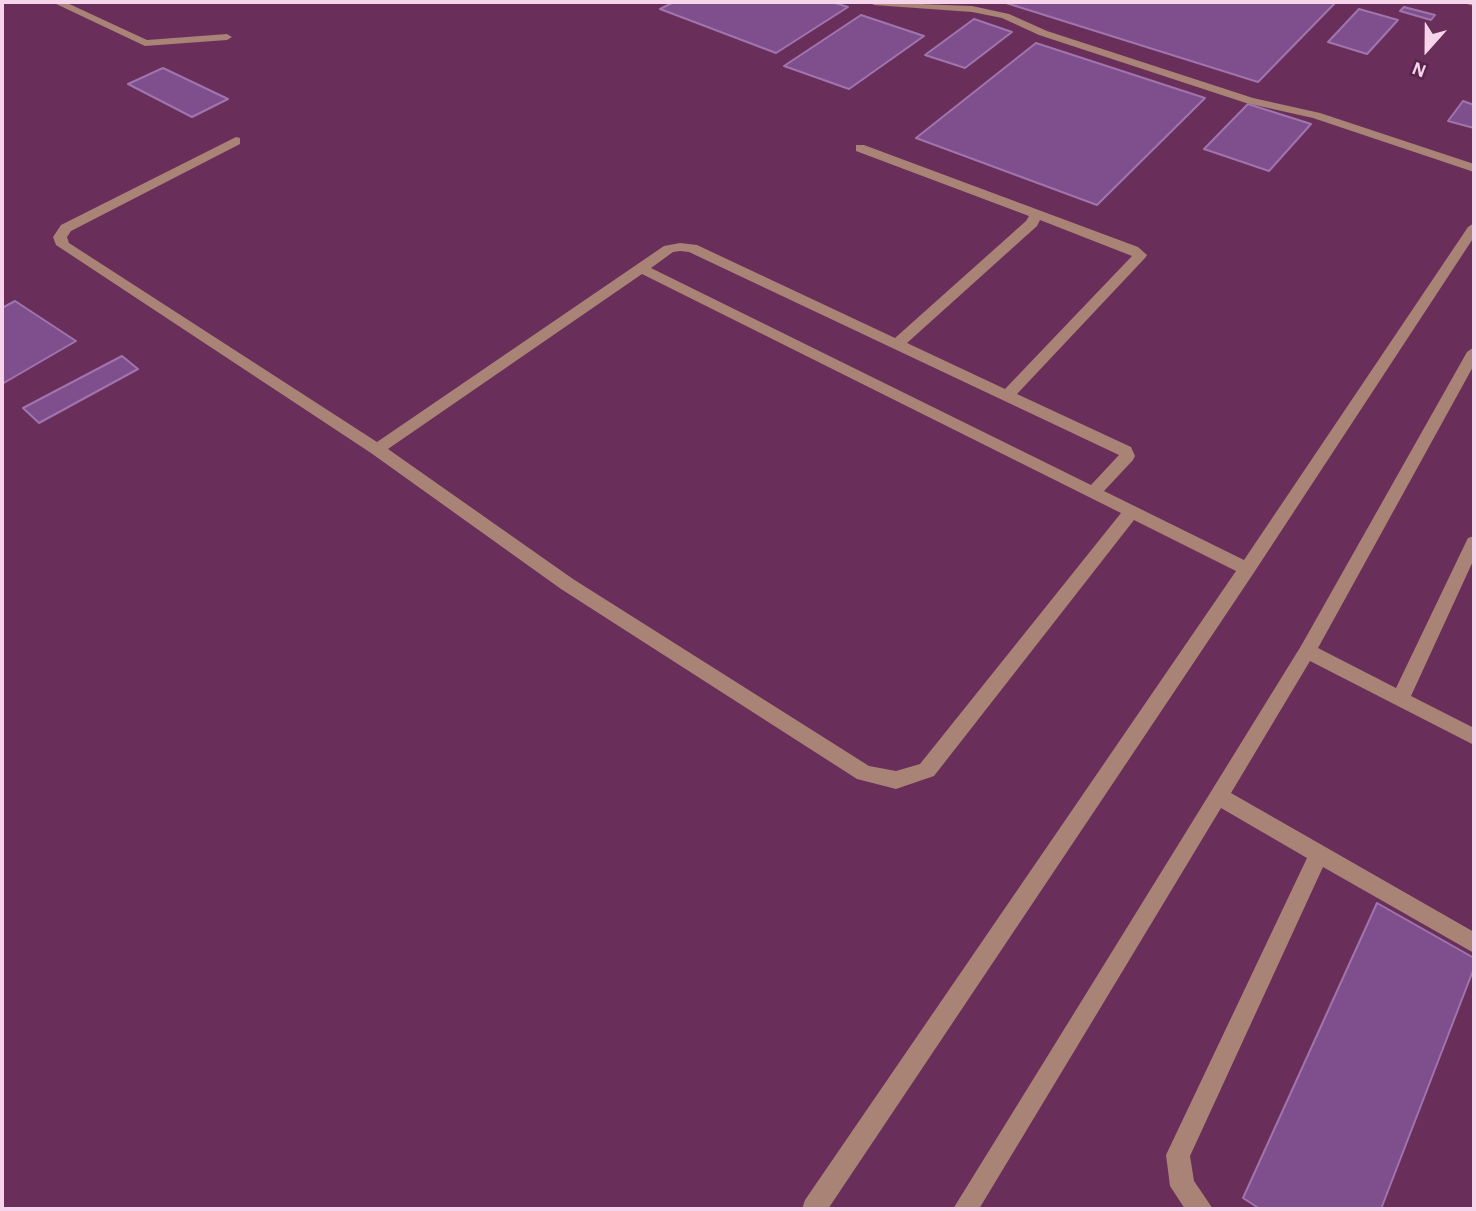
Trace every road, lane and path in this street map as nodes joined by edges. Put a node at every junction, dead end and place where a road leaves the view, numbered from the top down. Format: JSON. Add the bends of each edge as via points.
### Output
{"nodes":[{"id":1,"x":57,"y":2,"type":"edge"},
{"id":2,"x":874,"y":2,"type":"edge"},
{"id":3,"x":227,"y":37,"type":"dead end"},
{"id":4,"x":236,"y":141,"type":"dead end"},
{"id":5,"x":860,"y":148,"type":"dead end"},
{"id":6,"x":1474,"y":168,"type":"edge"},
{"id":7,"x":1036,"y":214,"type":"junction"},
{"id":8,"x":1474,"y":227,"type":"edge"},
{"id":9,"x":641,"y":268,"type":"junction"},
{"id":10,"x":898,"y":343,"type":"junction"},
{"id":11,"x":1474,"y":352,"type":"edge"},
{"id":12,"x":1007,"y":396,"type":"junction"},
{"id":13,"x":377,"y":449,"type":"junction"},
{"id":14,"x":1093,"y":493,"type":"junction"},
{"id":15,"x":1131,"y":513,"type":"junction"},
{"id":16,"x":1474,"y":542,"type":"edge"},
{"id":17,"x":1247,"y":569,"type":"junction"},
{"id":18,"x":1307,"y":651,"type":"junction"},
{"id":19,"x":1400,"y":699,"type":"junction"},
{"id":20,"x":1474,"y":737,"type":"edge"},
{"id":21,"x":1218,"y":796,"type":"junction"},
{"id":22,"x":1319,"y":854,"type":"junction"},
{"id":23,"x":1474,"y":943,"type":"edge"},
{"id":24,"x":814,"y":1209,"type":"edge"},
{"id":25,"x":965,"y":1209,"type":"edge"},
{"id":26,"x":1201,"y":1209,"type":"edge"}],
"edges":[{"from":1,"to":3,"type":"lane","via":[[145,43]]},
{"from":2,"to":6,"type":"lane","via":[[1005,16],[1043,33],[1250,101],[1316,115]]},
{"from":4,"to":13,"type":"lane","via":[[66,229],[60,237],[63,245]]},
{"from":5,"to":7,"type":"lane"},
{"from":7,"to":10,"type":"lane","via":[[1032,223]]},
{"from":7,"to":12,"type":"lane","via":[[1140,256]]},
{"from":8,"to":17,"type":"lane"},
{"from":9,"to":10,"type":"lane","via":[[669,249],[692,247]]},
{"from":9,"to":13,"type":"lane"},
{"from":9,"to":14,"type":"lane"},
{"from":10,"to":12,"type":"lane"},
{"from":11,"to":18,"type":"lane"},
{"from":12,"to":14,"type":"lane","via":[[1125,451],[1127,456]]},
{"from":13,"to":15,"type":"lane","via":[[567,584],[864,773],[896,780],[927,770]]},
{"from":14,"to":15,"type":"lane"},
{"from":15,"to":17,"type":"lane"},
{"from":16,"to":19,"type":"lane"},
{"from":17,"to":24,"type":"lane"},
{"from":18,"to":19,"type":"lane"},
{"from":18,"to":21,"type":"lane"},
{"from":19,"to":20,"type":"lane"},
{"from":21,"to":22,"type":"lane"},
{"from":21,"to":25,"type":"lane"},
{"from":22,"to":23,"type":"lane"},
{"from":22,"to":26,"type":"lane","via":[[1178,1155],[1182,1186]]}]}
